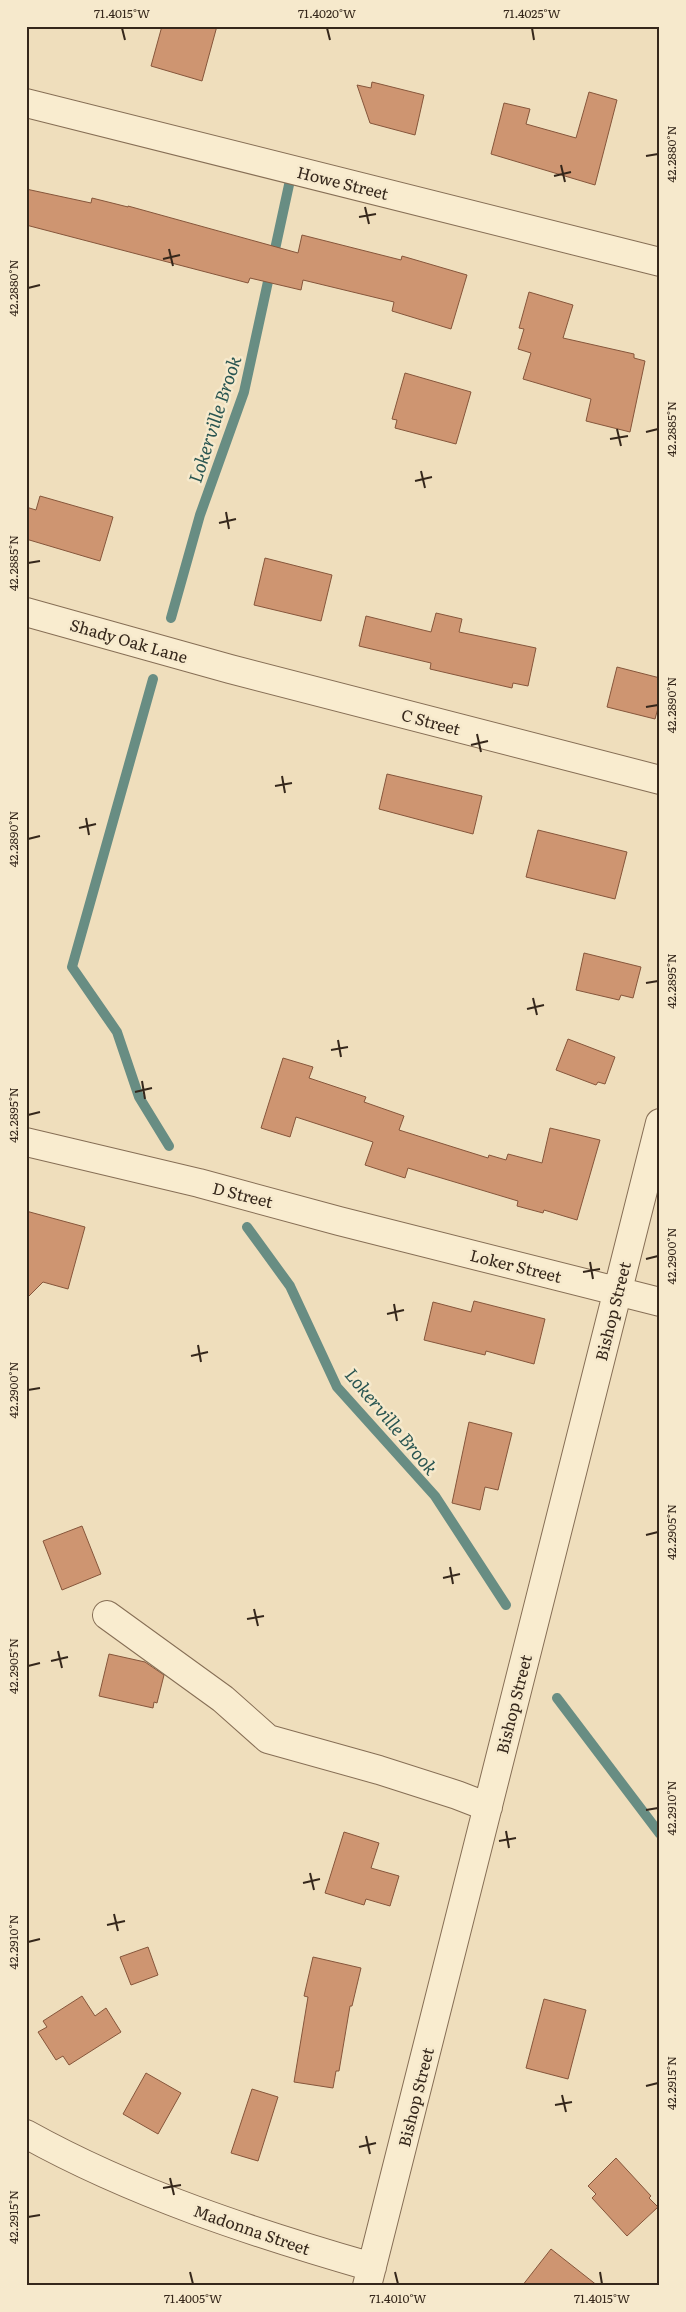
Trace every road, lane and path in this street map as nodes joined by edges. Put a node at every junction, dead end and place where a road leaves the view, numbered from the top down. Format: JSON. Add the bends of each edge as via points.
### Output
{"nodes":[{"id":1,"x":26,"y":103,"type":"edge"},
{"id":2,"x":660,"y":262,"type":"edge"},
{"id":3,"x":26,"y":612,"type":"edge"},
{"id":4,"x":230,"y":668,"type":"joint"},
{"id":5,"x":660,"y":780,"type":"edge"},
{"id":6,"x":660,"y":1123,"type":"edge"},
{"id":7,"x":26,"y":1142,"type":"edge"},
{"id":8,"x":459,"y":1251,"type":"joint"},
{"id":9,"x":617,"y":1291,"type":"junction"},
{"id":10,"x":660,"y":1302,"type":"edge"},
{"id":11,"x":106,"y":1614,"type":"dead end"},
{"id":12,"x":488,"y":1808,"type":"junction"},
{"id":13,"x":26,"y":2134,"type":"edge"},
{"id":14,"x":369,"y":2276,"type":"edge"}],
"edges":[{"from":1,"to":2,"type":"street","name":"Howe Street"},
{"from":3,"to":4,"type":"street","name":"Shady Oak Lane"},
{"from":4,"to":5,"type":"street","name":"C Street"},
{"from":6,"to":9,"type":"street","name":"Bishop Street"},
{"from":7,"to":8,"type":"street","name":"D Street","via":[[208,1185]]},
{"from":8,"to":9,"type":"street","name":"Loker Street"},
{"from":9,"to":10,"type":"street","name":"Loker Street"},
{"from":9,"to":12,"type":"street","name":"Bishop Street"},
{"from":11,"to":12,"type":"street","via":[[223,1699],[268,1739],[379,1770]]},
{"from":12,"to":14,"type":"street","name":"Bishop Street"},
{"from":13,"to":14,"type":"street","name":"Madonna Street","via":[[88,2165]]}]}
